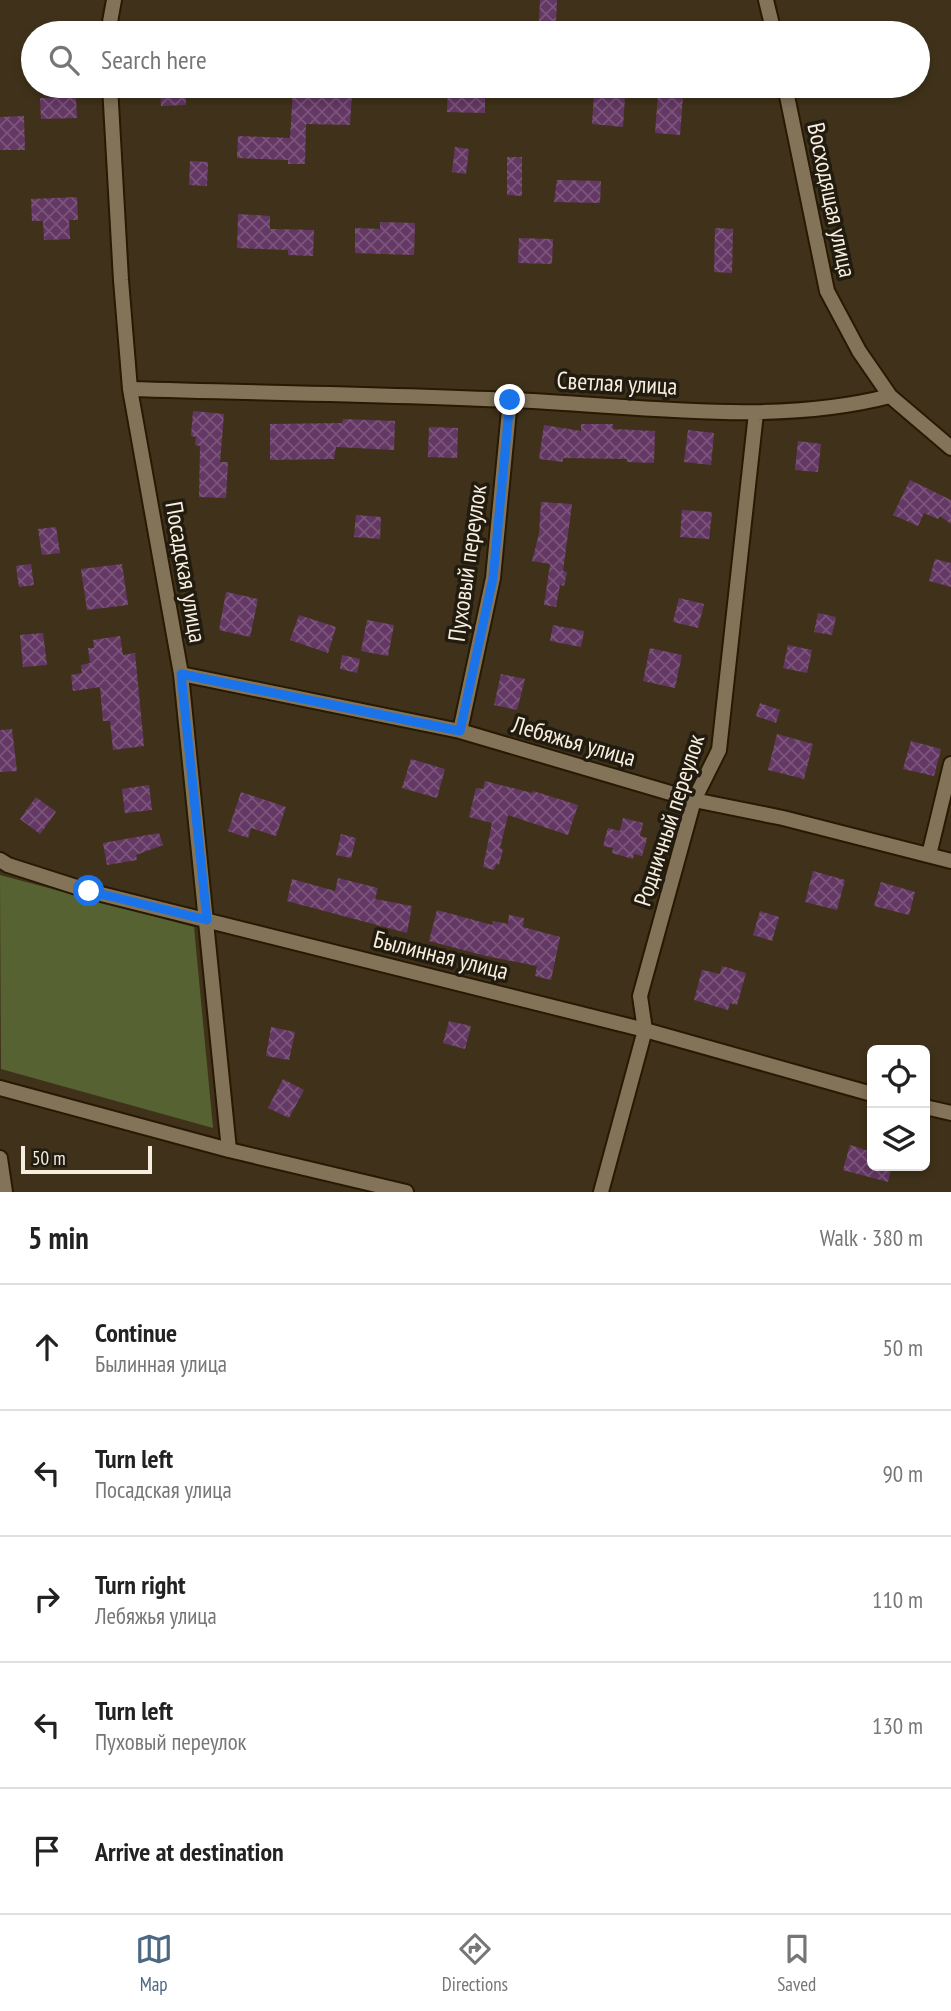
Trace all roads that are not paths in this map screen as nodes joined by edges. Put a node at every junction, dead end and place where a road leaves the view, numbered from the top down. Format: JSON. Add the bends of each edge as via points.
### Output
{"nodes":[{"id":1,"x":114,"y":0,"type":"edge"},
{"id":2,"x":766,"y":0,"type":"edge"},
{"id":3,"x":110,"y":21,"type":"edge"},
{"id":4,"x":771,"y":21,"type":"edge"},
{"id":5,"x":111,"y":98,"type":"edge"},
{"id":6,"x":788,"y":98,"type":"edge"},
{"id":7,"x":130,"y":389,"type":"junction"},
{"id":8,"x":890,"y":397,"type":"junction"},
{"id":9,"x":510,"y":400,"type":"junction"},
{"id":10,"x":756,"y":413,"type":"junction"},
{"id":11,"x":951,"y":448,"type":"edge"},
{"id":12,"x":181,"y":674,"type":"junction"},
{"id":13,"x":460,"y":731,"type":"junction"},
{"id":14,"x":951,"y":764,"type":"edge"},
{"id":15,"x":694,"y":800,"type":"junction"},
{"id":16,"x":929,"y":855,"type":"junction"},
{"id":17,"x":0,"y":860,"type":"edge"},
{"id":18,"x":951,"y":861,"type":"edge"},
{"id":19,"x":207,"y":920,"type":"junction"},
{"id":20,"x":645,"y":1030,"type":"junction"},
{"id":21,"x":0,"y":1088,"type":"edge"},
{"id":22,"x":867,"y":1093,"type":"edge"},
{"id":23,"x":929,"y":1108,"type":"edge"},
{"id":24,"x":951,"y":1113,"type":"edge"},
{"id":25,"x":229,"y":1150,"type":"junction"},
{"id":26,"x":0,"y":1158,"type":"edge"},
{"id":27,"x":5,"y":1192,"type":"edge"},
{"id":28,"x":405,"y":1192,"type":"edge"},
{"id":29,"x":601,"y":1192,"type":"edge"}],
"edges":[{"from":1,"to":3,"type":"street"},
{"from":2,"to":4,"type":"street"},
{"from":5,"to":7,"type":"street","name":"Посадская улица"},
{"from":6,"to":8,"type":"street","name":"Восходящая улица","via":[[828,291],[859,351]]},
{"from":7,"to":9,"type":"street","name":"Светлая улица"},
{"from":7,"to":12,"type":"street","name":"Посадская улица"},
{"from":8,"to":10,"type":"street","name":"Светлая улица","via":[[852,406]]},
{"from":8,"to":11,"type":"street","name":"Восходящая улица"},
{"from":9,"to":10,"type":"street","name":"Светлая улица"},
{"from":9,"to":13,"type":"street","name":"Пуховый переулок","via":[[493,578]]},
{"from":10,"to":15,"type":"street","name":"Родничный переулок","via":[[719,750]]},
{"from":12,"to":13,"type":"street","name":"Лебяжья улица"},
{"from":12,"to":19,"type":"street","name":"Посадская улица"},
{"from":13,"to":15,"type":"street","name":"Лебяжья улица"},
{"from":14,"to":16,"type":"street"},
{"from":15,"to":16,"type":"street","name":"Лебяжья улица"},
{"from":15,"to":20,"type":"street","name":"Родничный переулок","via":[[640,996]]},
{"from":16,"to":18,"type":"street","name":"Лебяжья улица"},
{"from":17,"to":19,"type":"street","name":"Былинная улица","via":[[89,891]]},
{"from":19,"to":20,"type":"street","name":"Былинная улица"},
{"from":19,"to":25,"type":"street","name":"Посадская улица"},
{"from":20,"to":22,"type":"street","name":"Былинная улица"},
{"from":20,"to":29,"type":"street","name":"Родничный переулок"},
{"from":21,"to":25,"type":"street"},
{"from":23,"to":24,"type":"street"},
{"from":25,"to":28,"type":"street"},
{"from":26,"to":27,"type":"street"}]}
